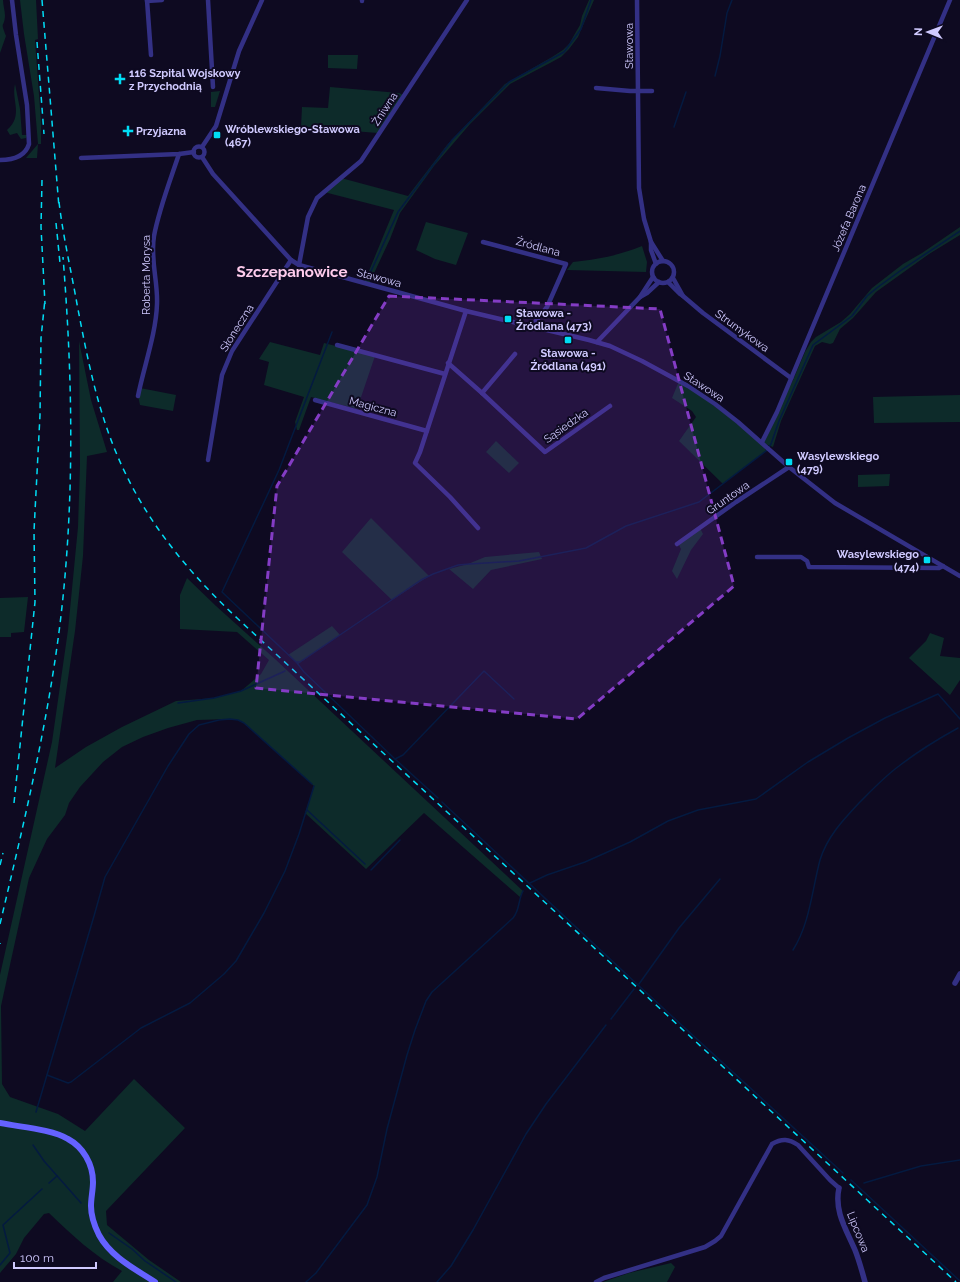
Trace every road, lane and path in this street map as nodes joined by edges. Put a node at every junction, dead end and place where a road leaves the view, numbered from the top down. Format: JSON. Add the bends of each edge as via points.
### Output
{"nodes":[{"id":1,"x":12,"y":0,"type":"edge"},
{"id":2,"x":147,"y":0,"type":"edge"},
{"id":3,"x":162,"y":0,"type":"edge"},
{"id":4,"x":208,"y":0,"type":"edge"},
{"id":5,"x":262,"y":0,"type":"edge"},
{"id":6,"x":467,"y":0,"type":"edge"},
{"id":7,"x":637,"y":0,"type":"edge"},
{"id":8,"x":950,"y":0,"type":"edge"},
{"id":9,"x":151,"y":55,"type":"dead end"},
{"id":10,"x":213,"y":87,"type":"dead end"},
{"id":11,"x":596,"y":88,"type":"dead end"},
{"id":12,"x":638,"y":92,"type":"junction"},
{"id":13,"x":652,"y":92,"type":"dead end"},
{"id":14,"x":202,"y":147,"type":"junction"},
{"id":15,"x":194,"y":152,"type":"junction"},
{"id":16,"x":179,"y":154,"type":"junction"},
{"id":17,"x":202,"y":156,"type":"junction"},
{"id":18,"x":81,"y":158,"type":"dead end"},
{"id":19,"x":0,"y":160,"type":"edge"},
{"id":20,"x":483,"y":242,"type":"dead end"},
{"id":21,"x":651,"y":242,"type":"junction"},
{"id":22,"x":291,"y":260,"type":"junction"},
{"id":23,"x":663,"y":261,"type":"junction"},
{"id":24,"x":656,"y":264,"type":"junction"},
{"id":25,"x":299,"y":265,"type":"junction"},
{"id":26,"x":653,"y":277,"type":"junction"},
{"id":27,"x":673,"y":278,"type":"junction"},
{"id":28,"x":659,"y":282,"type":"junction"},
{"id":29,"x":668,"y":282,"type":"junction"},
{"id":30,"x":683,"y":296,"type":"junction"},
{"id":31,"x":640,"y":297,"type":"junction"},
{"id":32,"x":466,"y":311,"type":"junction"},
{"id":33,"x":532,"y":326,"type":"junction"},
{"id":34,"x":597,"y":342,"type":"junction"},
{"id":35,"x":337,"y":345,"type":"dead end"},
{"id":36,"x":515,"y":354,"type":"dead end"},
{"id":37,"x":448,"y":362,"type":"junction"},
{"id":38,"x":445,"y":374,"type":"junction"},
{"id":39,"x":791,"y":378,"type":"junction"},
{"id":40,"x":482,"y":393,"type":"junction"},
{"id":41,"x":138,"y":396,"type":"dead end"},
{"id":42,"x":315,"y":400,"type":"dead end"},
{"id":43,"x":610,"y":406,"type":"dead end"},
{"id":44,"x":427,"y":431,"type":"junction"},
{"id":45,"x":762,"y":442,"type":"junction"},
{"id":46,"x":208,"y":460,"type":"dead end"},
{"id":47,"x":789,"y":467,"type":"junction"},
{"id":48,"x":478,"y":528,"type":"dead end"},
{"id":49,"x":677,"y":544,"type":"dead end"},
{"id":50,"x":757,"y":557,"type":"dead end"},
{"id":51,"x":943,"y":566,"type":"junction"},
{"id":52,"x":960,"y":576,"type":"edge"},
{"id":53,"x":960,"y":974,"type":"edge"},
{"id":54,"x":955,"y":983,"type":"dead end"},
{"id":55,"x":0,"y":1124,"type":"edge"},
{"id":56,"x":839,"y":1188,"type":"joint"},
{"id":57,"x":155,"y":1282,"type":"edge"},
{"id":58,"x":596,"y":1282,"type":"edge"},
{"id":59,"x":865,"y":1282,"type":"edge"}],
"edges":[{"from":1,"to":19,"type":"street","via":[[27,105],[29,144],[21,156]]},
{"from":2,"to":3,"type":"street"},
{"from":2,"to":9,"type":"street"},
{"from":4,"to":10,"type":"street"},
{"from":5,"to":14,"type":"street","via":[[239,51],[218,119]]},
{"from":6,"to":25,"type":"street","name":"Żniwna","via":[[361,161],[317,198],[308,217]]},
{"from":7,"to":12,"type":"street","name":"Stawowa"},
{"from":8,"to":39,"type":"street","name":"Józefa Barona"},
{"from":11,"to":12,"type":"street"},
{"from":12,"to":13,"type":"street"},
{"from":12,"to":21,"type":"street","name":"Stawowa","via":[[639,188]]},
{"from":14,"to":15,"type":"street","via":[[197,147]]},
{"from":14,"to":17,"type":"street","via":[[205,153]]},
{"from":15,"to":16,"type":"street"},
{"from":15,"to":17,"type":"street","via":[[197,156]]},
{"from":16,"to":18,"type":"street"},
{"from":16,"to":41,"type":"street","name":"Roberta Morysa","via":[[154,238],[157,311]]},
{"from":17,"to":22,"type":"street","name":"Stawowa","via":[[213,174]]},
{"from":20,"to":33,"type":"street","name":"Źródlana","via":[[566,264],[547,307]]},
{"from":21,"to":23,"type":"street","name":"Stawowa"},
{"from":21,"to":24,"type":"street","name":"Stawowa"},
{"from":22,"to":25,"type":"street","name":"Stawowa"},
{"from":22,"to":46,"type":"street","name":"Słoneczna","via":[[232,351],[222,375]]},
{"from":23,"to":24,"type":"street"},
{"from":23,"to":27,"type":"street","via":[[672,265]]},
{"from":24,"to":26,"type":"street"},
{"from":25,"to":32,"type":"street","name":"Stawowa"},
{"from":26,"to":28,"type":"street"},
{"from":26,"to":31,"type":"street"},
{"from":27,"to":29,"type":"street"},
{"from":27,"to":30,"type":"street","name":"Strumykowa"},
{"from":28,"to":29,"type":"street"},
{"from":28,"to":31,"type":"street"},
{"from":29,"to":30,"type":"street","name":"Strumykowa"},
{"from":30,"to":39,"type":"street","name":"Strumykowa"},
{"from":31,"to":34,"type":"street"},
{"from":32,"to":33,"type":"street","name":"Stawowa"},
{"from":32,"to":37,"type":"street"},
{"from":33,"to":34,"type":"street","name":"Stawowa"},
{"from":34,"to":45,"type":"street","name":"Stawowa","via":[[642,361],[688,386]]},
{"from":35,"to":38,"type":"street"},
{"from":36,"to":40,"type":"street"},
{"from":37,"to":38,"type":"street"},
{"from":37,"to":40,"type":"street","name":"Sąsiedzka"},
{"from":38,"to":44,"type":"street"},
{"from":39,"to":45,"type":"street","name":"Józefa Barona"},
{"from":40,"to":43,"type":"street","name":"Sąsiedzka","via":[[544,452]]},
{"from":42,"to":44,"type":"street","name":"Magiczna"},
{"from":44,"to":48,"type":"street","via":[[415,463]]},
{"from":45,"to":47,"type":"street","name":"Stawowa"},
{"from":47,"to":49,"type":"street","name":"Gruntowa"},
{"from":47,"to":51,"type":"street","name":"Stawowa","via":[[835,503]]},
{"from":50,"to":51,"type":"street","via":[[801,557],[807,561],[809,567],[814,568]]},
{"from":51,"to":52,"type":"street","name":"Stawowa"},
{"from":53,"to":54,"type":"street"},
{"from":55,"to":57,"type":"main road","via":[[58,1134],[78,1146],[92,1169],[91,1209],[99,1236],[116,1256]]},
{"from":56,"to":58,"type":"street","via":[[792,1141],[778,1140],[772,1144],[721,1236],[715,1241],[705,1247]]},
{"from":56,"to":59,"type":"street","name":"Lipcowa","via":[[837,1201],[841,1218]]}]}
